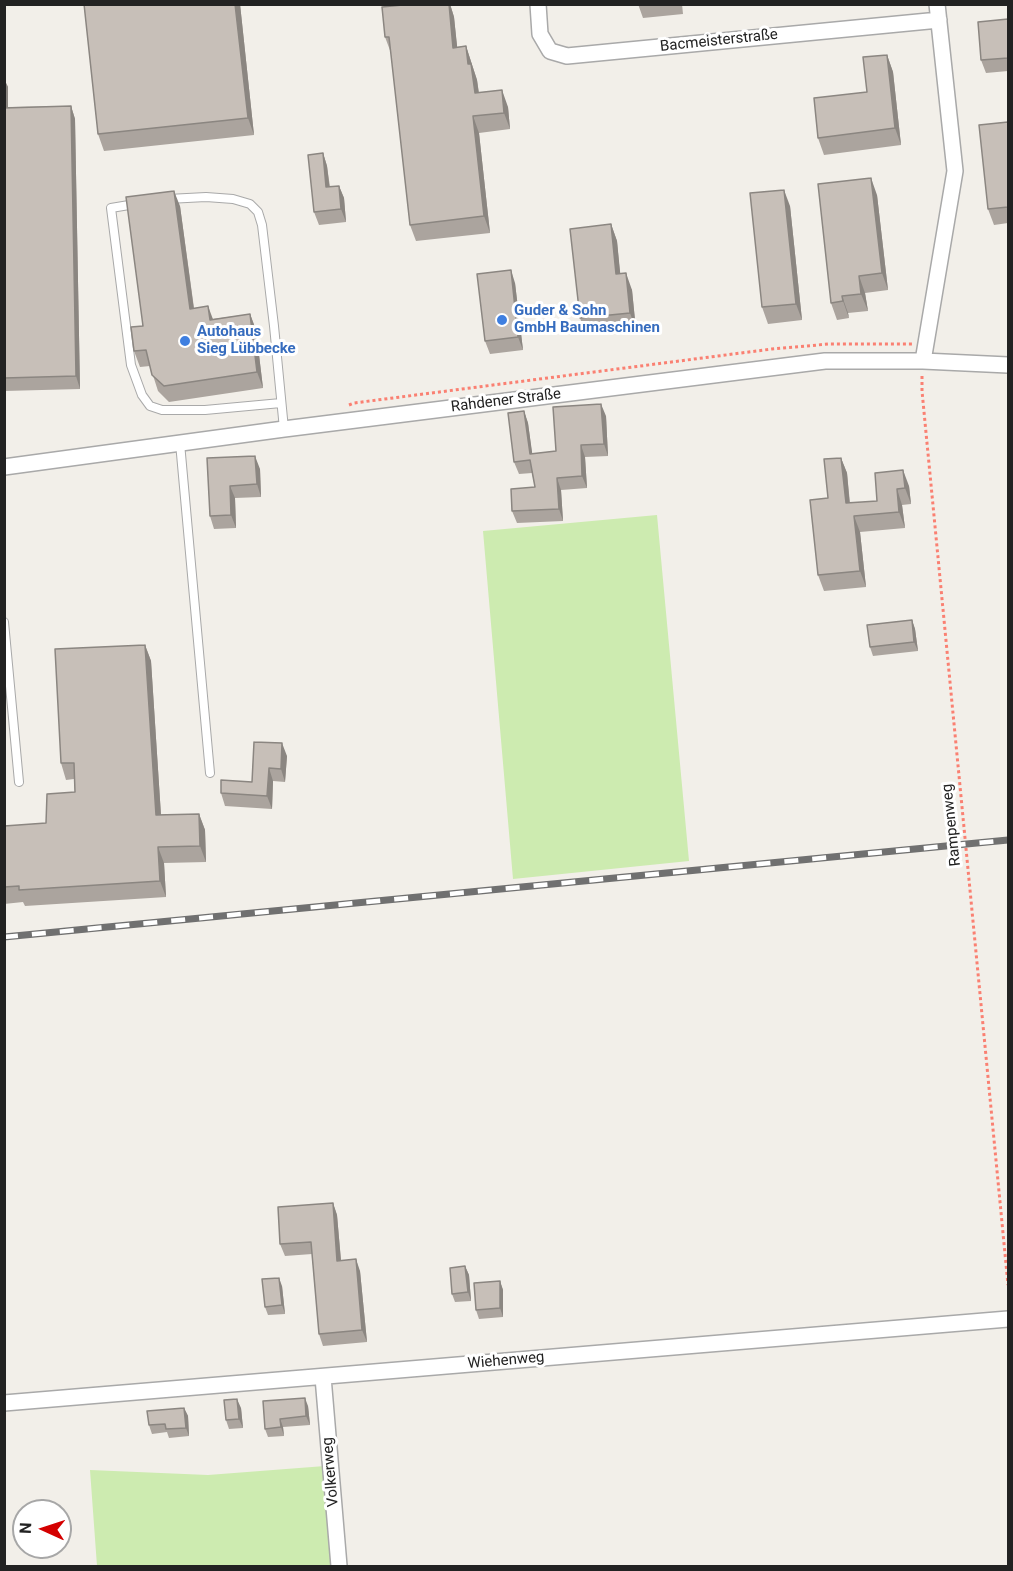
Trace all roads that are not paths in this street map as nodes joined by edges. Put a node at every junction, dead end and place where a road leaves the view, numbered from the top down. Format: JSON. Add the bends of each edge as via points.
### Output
{"nodes":[{"id":1,"x":538,"y":4,"type":"edge"},
{"id":2,"x":938,"y":12,"type":"edge"},
{"id":3,"x":162,"y":200,"type":"edge"},
{"id":4,"x":142,"y":203,"type":"edge"},
{"id":5,"x":923,"y":361,"type":"junction"},
{"id":6,"x":1008,"y":365,"type":"edge"},
{"id":7,"x":281,"y":403,"type":"junction"},
{"id":8,"x":284,"y":429,"type":"junction"},
{"id":9,"x":180,"y":443,"type":"junction"},
{"id":10,"x":4,"y":467,"type":"edge"},
{"id":11,"x":4,"y":622,"type":"edge"},
{"id":12,"x":210,"y":773,"type":"dead end"},
{"id":13,"x":19,"y":782,"type":"dead end"},
{"id":14,"x":1008,"y":1319,"type":"edge"},
{"id":15,"x":324,"y":1377,"type":"junction"},
{"id":16,"x":4,"y":1404,"type":"edge"},
{"id":17,"x":339,"y":1566,"type":"edge"}],
"edges":[{"from":1,"to":2,"type":"street","name":"Bacmeisterstraße","via":[[540,34],[550,51],[567,56]]},
{"from":2,"to":5,"type":"street","name":"Bacmeisterstraße","via":[[955,171]]},
{"from":3,"to":7,"type":"lane","via":[[233,199],[258,212]]},
{"from":4,"to":7,"type":"lane","via":[[111,208],[131,365],[141,395],[150,406],[162,410]]},
{"from":5,"to":6,"type":"street","name":"Rahdener Straße"},
{"from":5,"to":8,"type":"street","name":"Rahdener Straße","via":[[825,361]]},
{"from":7,"to":8,"type":"lane"},
{"from":8,"to":9,"type":"street","name":"Rahdener Straße"},
{"from":9,"to":10,"type":"street","name":"Rahdener Straße"},
{"from":9,"to":12,"type":"lane"},
{"from":11,"to":13,"type":"lane"},
{"from":14,"to":15,"type":"street","name":"Wiehenweg"},
{"from":15,"to":16,"type":"street","name":"Wiehenweg"},
{"from":15,"to":17,"type":"street","name":"Volkerweg"}]}
